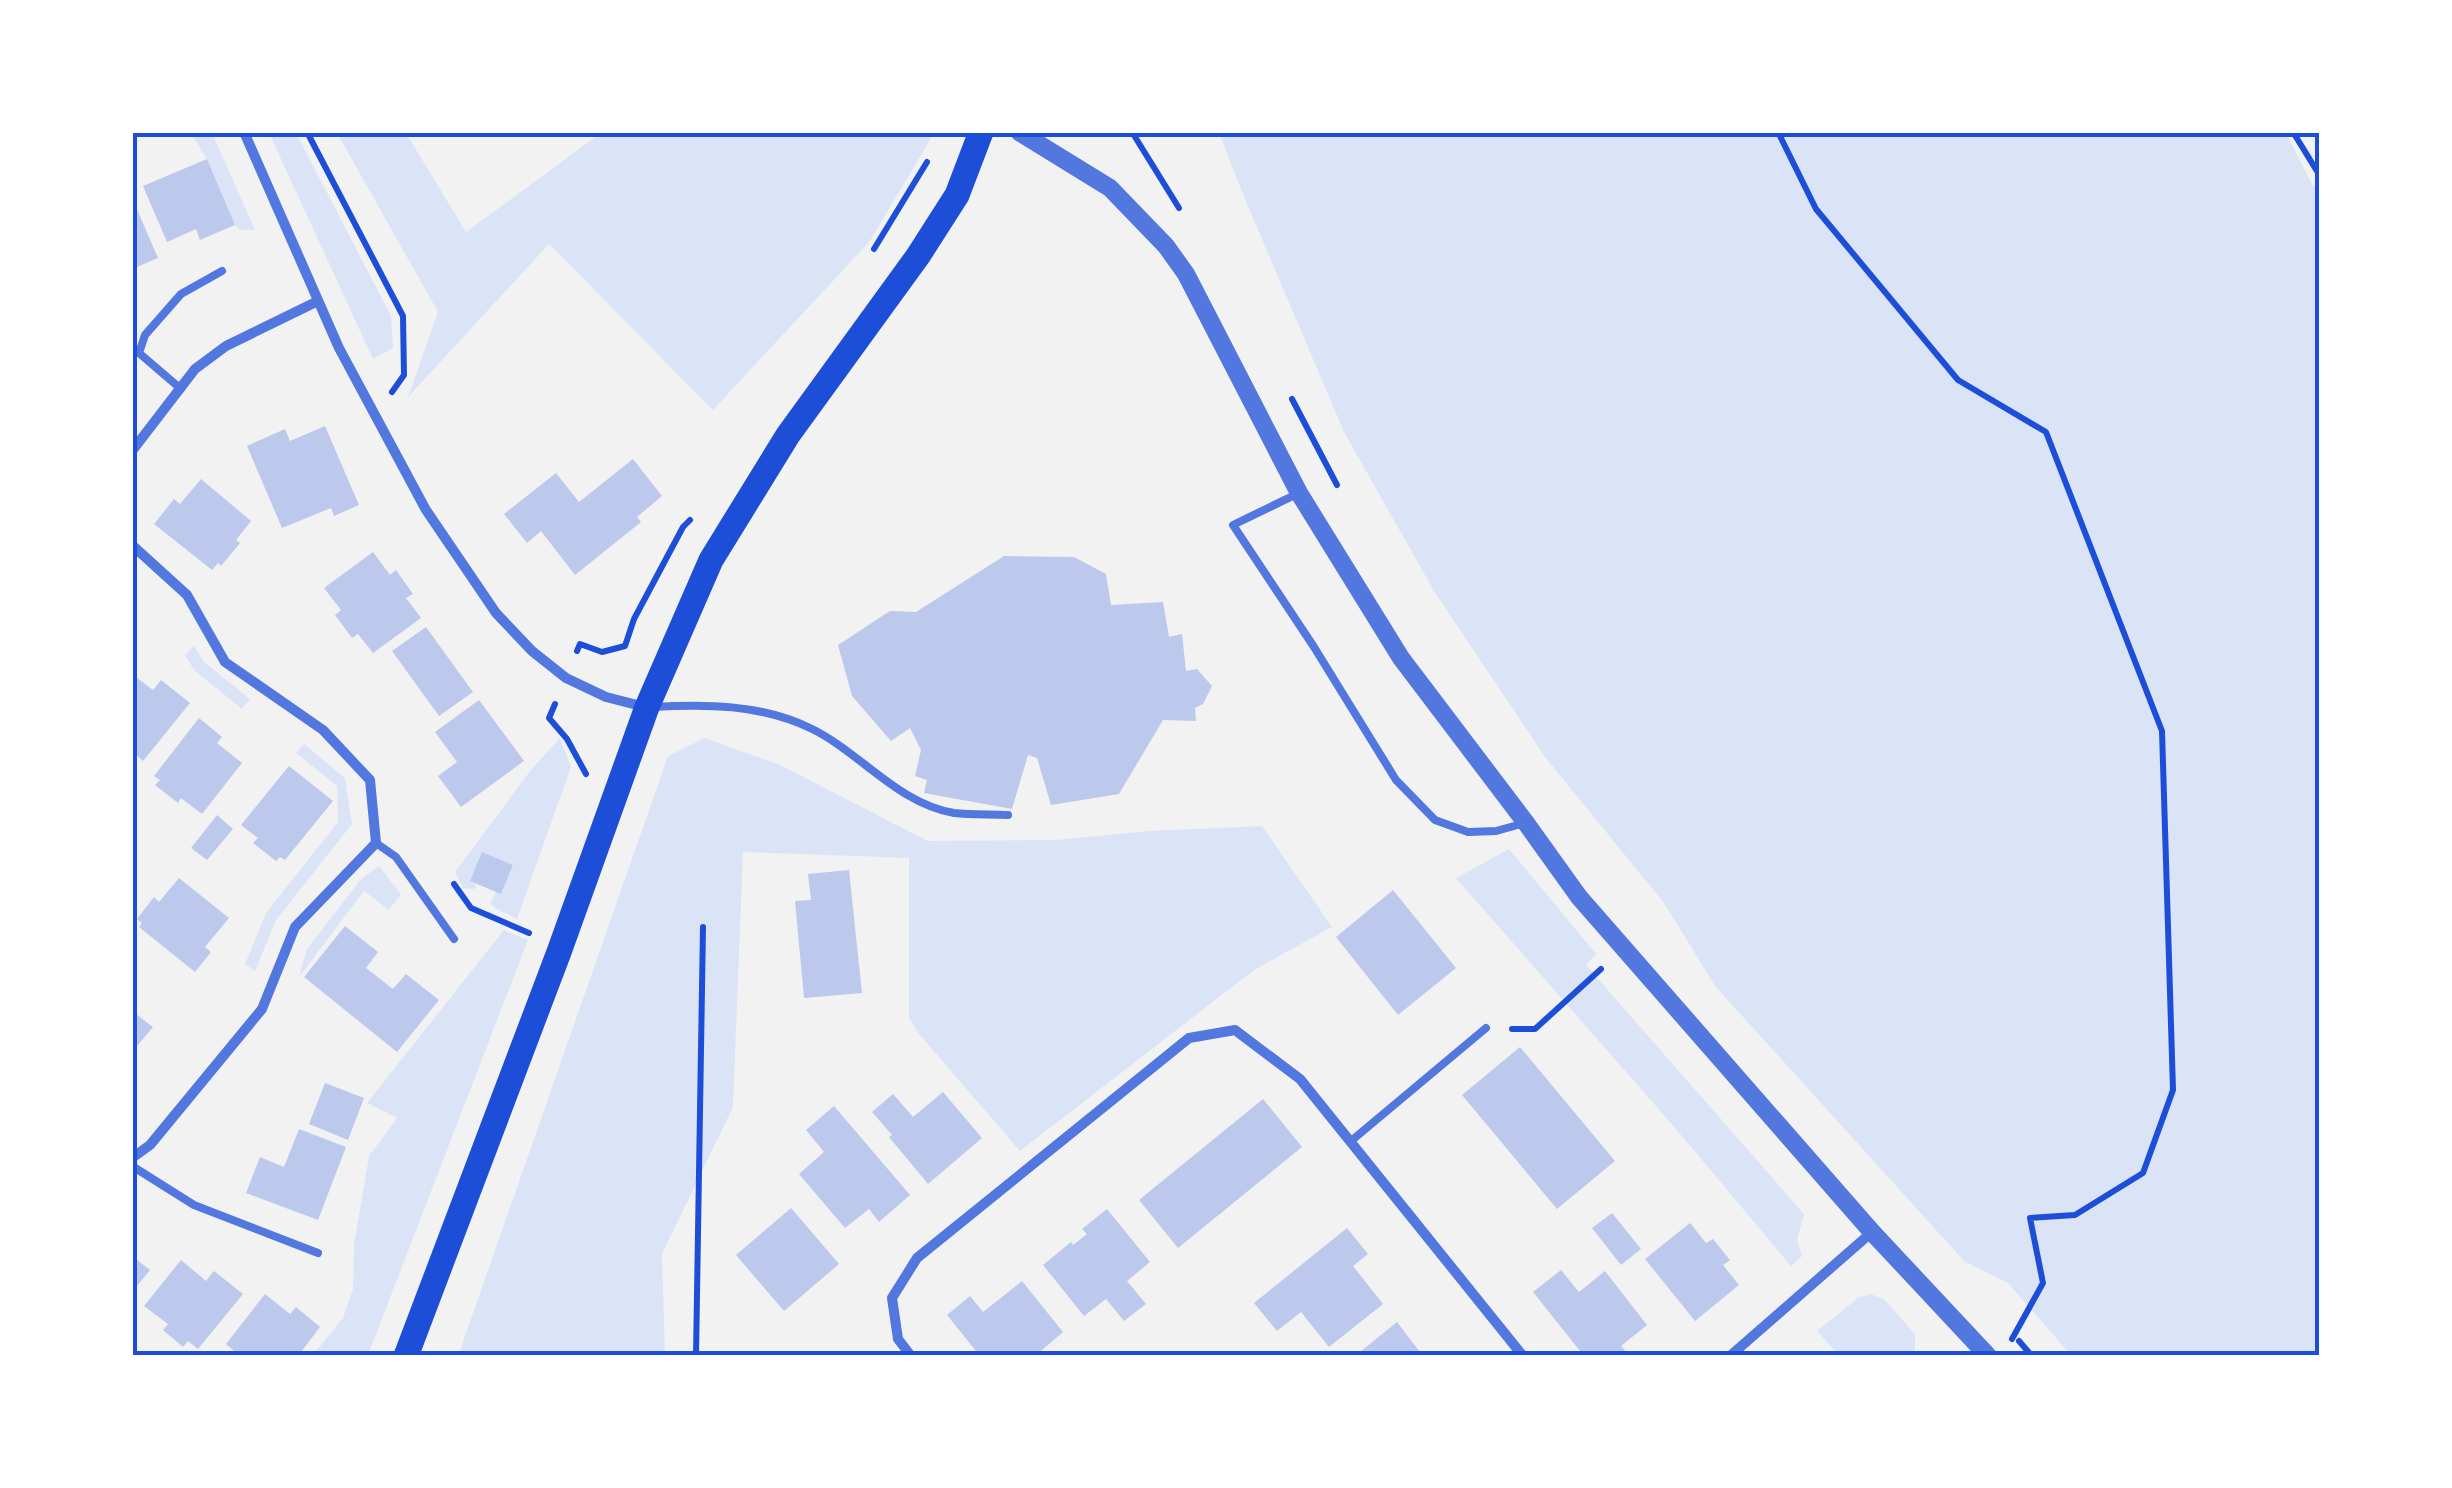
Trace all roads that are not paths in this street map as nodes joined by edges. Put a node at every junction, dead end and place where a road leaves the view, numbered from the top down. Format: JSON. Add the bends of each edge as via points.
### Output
{"nodes":[{"id":1,"x":244,"y":132,"type":"edge"},
{"id":2,"x":981,"y":132,"type":"edge"},
{"id":3,"x":1020,"y":132,"type":"edge"},
{"id":4,"x":222,"y":271,"type":"dead end"},
{"id":5,"x":318,"y":301,"type":"junction"},
{"id":6,"x":180,"y":389,"type":"junction"},
{"id":7,"x":132,"y":451,"type":"edge"},
{"id":8,"x":1299,"y":492,"type":"junction"},
{"id":9,"x":132,"y":545,"type":"edge"},
{"id":10,"x":647,"y":708,"type":"junction"},
{"id":11,"x":1008,"y":815,"type":"dead end"},
{"id":12,"x":1526,"y":822,"type":"junction"},
{"id":13,"x":376,"y":842,"type":"junction"},
{"id":14,"x":454,"y":940,"type":"dead end"},
{"id":15,"x":1486,"y":1028,"type":"road end"},
{"id":16,"x":1350,"y":1141,"type":"junction"},
{"id":17,"x":132,"y":1158,"type":"edge"},
{"id":18,"x":132,"y":1166,"type":"edge"},
{"id":19,"x":1872,"y":1232,"type":"junction"},
{"id":20,"x":318,"y":1253,"type":"dead end"},
{"id":21,"x":1995,"y":1351,"type":"edge"},
{"id":22,"x":406,"y":1356,"type":"edge"},
{"id":23,"x":911,"y":1356,"type":"edge"},
{"id":24,"x":1522,"y":1356,"type":"edge"},
{"id":25,"x":1730,"y":1356,"type":"edge"}],
"edges":[{"from":1,"to":5,"type":"street"},
{"from":2,"to":10,"type":"main road","via":[[956,195],[928,240],[788,435],[711,560]]},
{"from":3,"to":8,"type":"street","via":[[1110,188],[1166,246]]},
{"from":4,"to":6,"type":"lane","via":[[181,294],[145,335],[139,353]]},
{"from":5,"to":6,"type":"street","via":[[226,346]]},
{"from":5,"to":10,"type":"street","via":[[426,510],[496,613],[566,678]]},
{"from":6,"to":7,"type":"street"},
{"from":8,"to":12,"type":"street","via":[[1400,658]]},
{"from":8,"to":12,"type":"lane","via":[[1233,525],[1396,780],[1435,820],[1468,832]]},
{"from":9,"to":13,"type":"street","via":[[187,595],[225,662],[323,730],[370,780]]},
{"from":10,"to":11,"type":"lane","via":[[700,704],[767,713],[807,726],[925,803],[952,812]]},
{"from":10,"to":22,"type":"main road"},
{"from":12,"to":19,"type":"street","via":[[1579,897]]},
{"from":13,"to":14,"type":"lane","via":[[396,856]]},
{"from":13,"to":17,"type":"street","via":[[295,927],[262,1009],[150,1145]]},
{"from":15,"to":16,"type":"lane"},
{"from":16,"to":23,"type":"street","via":[[1300,1079],[1234,1030],[1189,1038],[917,1258],[892,1298],[898,1338]]},
{"from":16,"to":24,"type":"street"},
{"from":18,"to":20,"type":"lane","via":[[194,1205]]},
{"from":19,"to":21,"type":"street"},
{"from":19,"to":25,"type":"street"}]}
